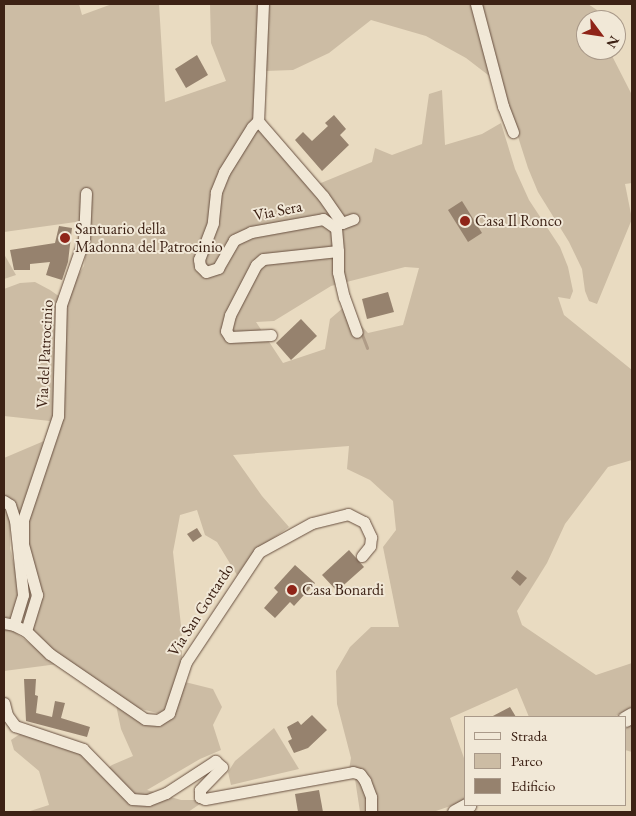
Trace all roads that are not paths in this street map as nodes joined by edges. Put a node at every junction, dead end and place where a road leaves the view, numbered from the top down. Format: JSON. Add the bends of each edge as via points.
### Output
{"nodes":[{"id":1,"x":263,"y":4,"type":"edge"},
{"id":2,"x":476,"y":4,"type":"edge"},
{"id":3,"x":254,"y":120,"type":"junction"},
{"id":4,"x":513,"y":132,"type":"dead end"},
{"id":5,"x":86,"y":193,"type":"dead end"},
{"id":6,"x":353,"y":219,"type":"dead end"},
{"id":7,"x":74,"y":250,"type":"dead end"},
{"id":8,"x":338,"y":251,"type":"junction"},
{"id":9,"x":76,"y":262,"type":"junction"},
{"id":10,"x":357,"y":332,"type":"dead end"},
{"id":11,"x":271,"y":335,"type":"dead end"},
{"id":12,"x":4,"y":501,"type":"edge"},
{"id":13,"x":362,"y":556,"type":"dead end"},
{"id":14,"x":9,"y":624,"type":"edge"},
{"id":15,"x":26,"y":631,"type":"junction"},
{"id":16,"x":4,"y":703,"type":"edge"},
{"id":17,"x":466,"y":806,"type":"edge"},
{"id":18,"x":371,"y":812,"type":"edge"},
{"id":19,"x":455,"y":812,"type":"edge"}],
"edges":[{"from":1,"to":3,"type":"street"},
{"from":2,"to":4,"type":"street"},
{"from":3,"to":6,"type":"street","name":"Via Sera","via":[[323,196],[342,223]]},
{"from":3,"to":8,"type":"street","name":"Via Sera","via":[[216,192],[213,223],[199,259],[200,266],[206,272],[218,268],[234,240],[251,232],[323,219],[336,228]]},
{"from":5,"to":9,"type":"street","name":"Via del Patrocinio","via":[[84,239]]},
{"from":7,"to":9,"type":"street"},
{"from":8,"to":10,"type":"street","name":"Via Sera","via":[[340,280]]},
{"from":8,"to":11,"type":"street","via":[[263,259],[256,265],[230,315],[226,331],[230,337]]},
{"from":9,"to":15,"type":"street","name":"Via del Patrocinio","via":[[61,305],[58,416],[23,520],[23,544],[37,595]]},
{"from":12,"to":14,"type":"street","name":"Via San Gottardo","via":[[10,505],[15,520],[23,595]]},
{"from":13,"to":15,"type":"street","name":"Via San Gottardo","via":[[370,546],[371,537],[364,522],[348,514],[312,523],[259,552],[186,662],[170,713],[158,720],[145,719],[50,654]]},
{"from":14,"to":15,"type":"street","name":"Via San Gottardo"},
{"from":16,"to":18,"type":"street","via":[[15,726],[83,749],[132,799],[148,800],[166,793],[215,761],[222,767],[200,790],[200,797],[205,799],[353,772],[360,774],[365,781]]},
{"from":17,"to":19,"type":"street"}]}
